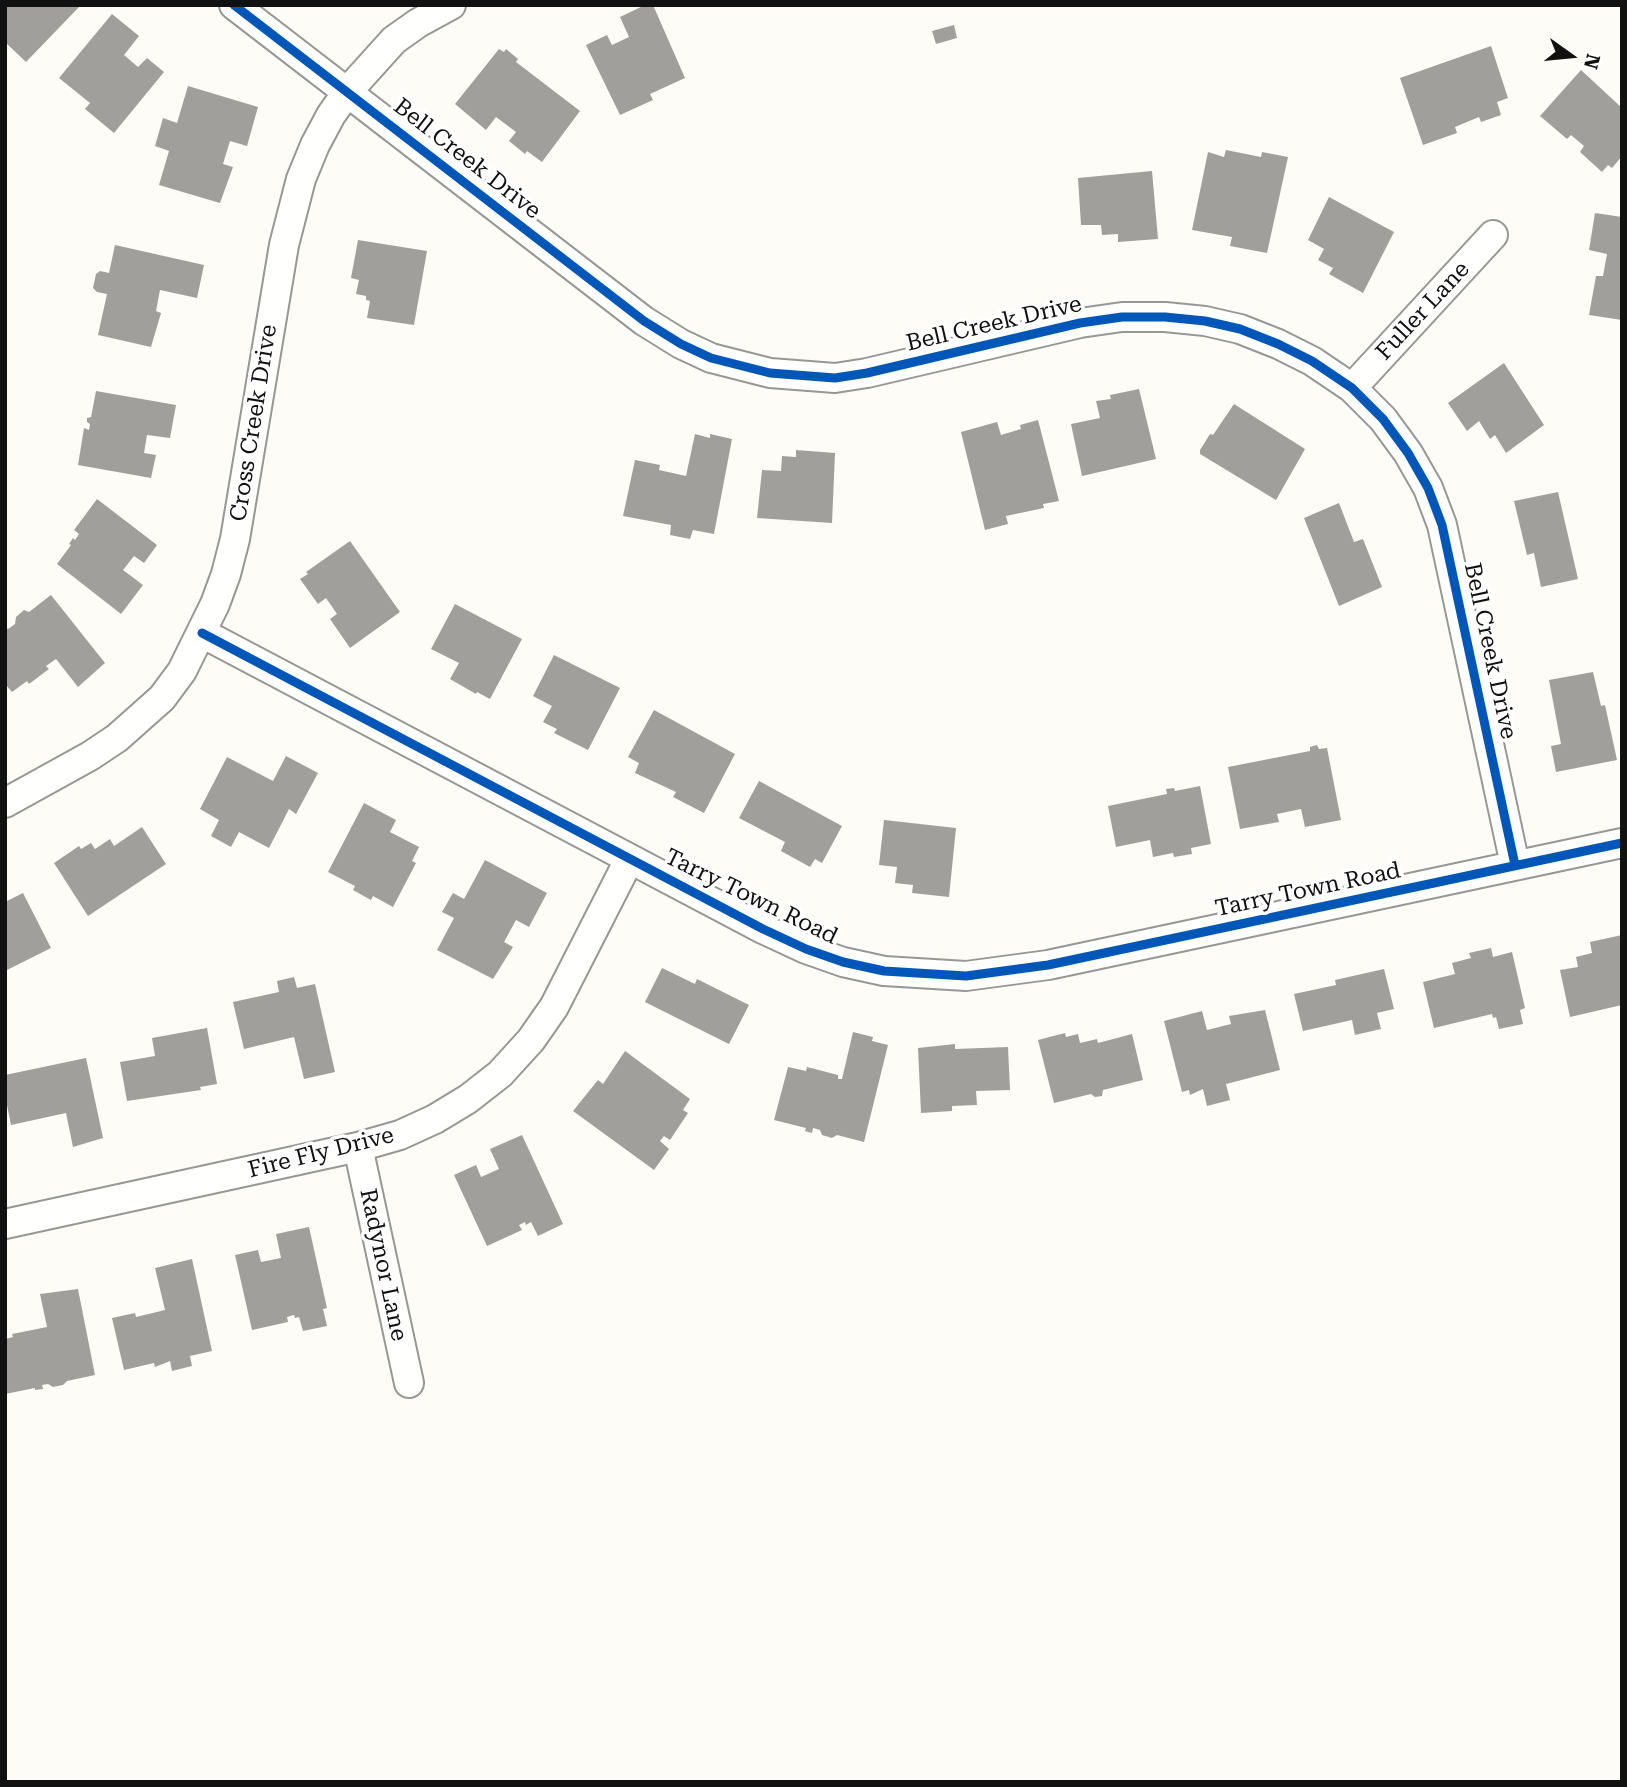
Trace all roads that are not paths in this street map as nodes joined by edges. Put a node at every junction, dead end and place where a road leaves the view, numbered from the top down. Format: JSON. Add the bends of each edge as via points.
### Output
{"nodes":[{"id":1,"x":234,"y":5,"type":"edge"},
{"id":2,"x":451,"y":5,"type":"edge"},
{"id":3,"x":348,"y":91,"type":"junction"},
{"id":4,"x":1493,"y":235,"type":"dead end"},
{"id":5,"x":1352,"y":388,"type":"junction"},
{"id":6,"x":202,"y":633,"type":"junction"},
{"id":7,"x":5,"y":803,"type":"edge"},
{"id":8,"x":1622,"y":843,"type":"edge"},
{"id":9,"x":629,"y":860,"type":"junction"},
{"id":10,"x":1515,"y":865,"type":"junction"},
{"id":11,"x":358,"y":1147,"type":"junction"},
{"id":12,"x":5,"y":1224,"type":"edge"},
{"id":13,"x":409,"y":1383,"type":"dead end"}],
"edges":[{"from":1,"to":3,"type":"street","name":"Bell Creek Drive"},
{"from":2,"to":3,"type":"street","name":"Cross Creek Drive","via":[[394,40]]},
{"from":3,"to":5,"type":"street","name":"Bell Creek Drive","via":[[644,321],[681,344],[739,367],[835,378],[1080,323],[1165,317],[1240,329],[1312,361]]},
{"from":3,"to":6,"type":"street","name":"Cross Creek Drive","via":[[315,145],[291,212],[235,539]]},
{"from":4,"to":5,"type":"street","name":"Fuller Lane"},
{"from":5,"to":10,"type":"street","name":"Bell Creek Drive","via":[[1408,453],[1442,525]]},
{"from":6,"to":7,"type":"street","name":"Cross Creek Drive","via":[[182,671],[141,719],[90,756]]},
{"from":6,"to":9,"type":"street","name":"Tarry Town Road"},
{"from":8,"to":10,"type":"street","name":"Tarry Town Road"},
{"from":9,"to":10,"type":"street","name":"Tarry Town Road","via":[[806,949],[843,962],[884,971],[966,976],[1048,965]]},
{"from":9,"to":11,"type":"street","name":"Fire Fly Drive","via":[[554,1007],[500,1074],[435,1119]]},
{"from":11,"to":12,"type":"street","name":"Fire Fly Drive"},
{"from":11,"to":13,"type":"street","name":"Radynor Lane"}]}
